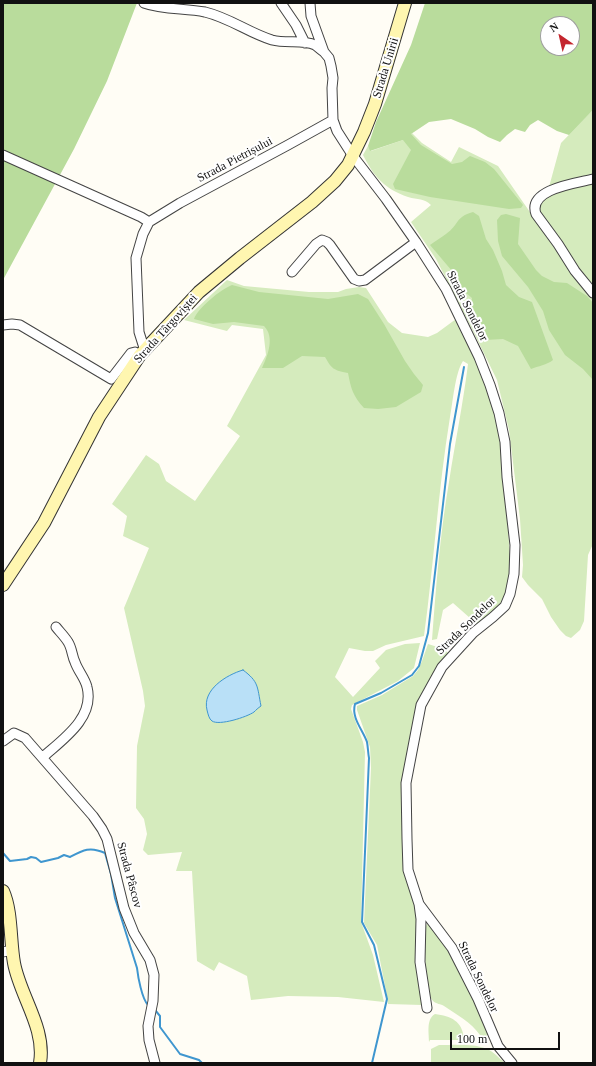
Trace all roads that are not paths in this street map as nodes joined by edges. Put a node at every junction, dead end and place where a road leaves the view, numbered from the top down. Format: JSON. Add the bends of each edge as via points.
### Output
{"nodes":[{"id":1,"x":144,"y":3,"type":"edge"},
{"id":2,"x":281,"y":3,"type":"edge"},
{"id":3,"x":310,"y":3,"type":"edge"},
{"id":4,"x":405,"y":3,"type":"edge"},
{"id":5,"x":305,"y":43,"type":"junction"},
{"id":6,"x":324,"y":52,"type":"junction"},
{"id":7,"x":333,"y":120,"type":"junction"},
{"id":8,"x":3,"y":155,"type":"edge"},
{"id":9,"x":353,"y":156,"type":"junction"},
{"id":10,"x":593,"y":179,"type":"edge"},
{"id":11,"x":149,"y":222,"type":"junction"},
{"id":12,"x":416,"y":242,"type":"junction"},
{"id":13,"x":292,"y":272,"type":"dead end"},
{"id":14,"x":593,"y":293,"type":"edge"},
{"id":15,"x":3,"y":325,"type":"edge"},
{"id":16,"x":143,"y":353,"type":"junction"},
{"id":17,"x":116,"y":381,"type":"junction"},
{"id":18,"x":3,"y":585,"type":"edge"},
{"id":19,"x":56,"y":628,"type":"dead end"},
{"id":20,"x":3,"y":740,"type":"edge"},
{"id":21,"x":43,"y":757,"type":"junction"},
{"id":22,"x":3,"y":891,"type":"edge"},
{"id":23,"x":419,"y":904,"type":"junction"},
{"id":24,"x":8,"y":951,"type":"edge"},
{"id":25,"x":427,"y":1008,"type":"dead end"},
{"id":26,"x":40,"y":1063,"type":"edge"},
{"id":27,"x":155,"y":1063,"type":"edge"},
{"id":28,"x":512,"y":1063,"type":"edge"}],
"edges":[{"from":1,"to":5,"type":"street","via":[[205,12],[228,19],[271,40]]},
{"from":2,"to":5,"type":"street"},
{"from":3,"to":6,"type":"street"},
{"from":4,"to":9,"type":"main road","name":"Strada Unirii","via":[[380,88]]},
{"from":5,"to":6,"type":"street","via":[[315,45]]},
{"from":6,"to":7,"type":"street","via":[[333,78]]},
{"from":7,"to":9,"type":"street"},
{"from":7,"to":11,"type":"street","name":"Strada Pietrișului"},
{"from":8,"to":11,"type":"street"},
{"from":9,"to":12,"type":"street","name":"Strada Sondelor"},
{"from":9,"to":16,"type":"main road","name":"Strada Târgoviștei","via":[[328,188],[199,292]]},
{"from":10,"to":14,"type":"street","via":[[547,192],[538,198],[535,204],[536,214]]},
{"from":11,"to":16,"type":"street","via":[[136,258],[139,332]]},
{"from":12,"to":13,"type":"street","via":[[365,280],[359,281],[354,278],[330,245],[322,240]]},
{"from":12,"to":23,"type":"street","name":"Strada Sondelor","via":[[461,318],[490,385],[505,442],[515,545],[514,574],[505,606],[474,633],[442,667],[421,705],[406,784],[408,870]]},
{"from":15,"to":17,"type":"street","via":[[20,325]]},
{"from":16,"to":17,"type":"main road","name":"Strada Târgoviștei"},
{"from":17,"to":18,"type":"main road","name":"Strada Târgoviștei","via":[[44,523]]},
{"from":19,"to":21,"type":"street","via":[[68,642],[88,688],[88,704],[69,734]]},
{"from":20,"to":21,"type":"street","name":"Strada Pâscov","via":[[14,733],[18,734],[26,738]]},
{"from":21,"to":27,"type":"street","name":"Strada Pâscov","via":[[93,816],[107,839],[124,908],[134,933],[150,960],[154,975],[148,1026]]},
{"from":22,"to":24,"type":"main road","via":[[8,905]]},
{"from":23,"to":25,"type":"street","via":[[420,962]]},
{"from":23,"to":28,"type":"street","name":"Strada Sondelor","via":[[452,948],[498,1046]]},
{"from":24,"to":26,"type":"main road","via":[[39,1037]]}]}
